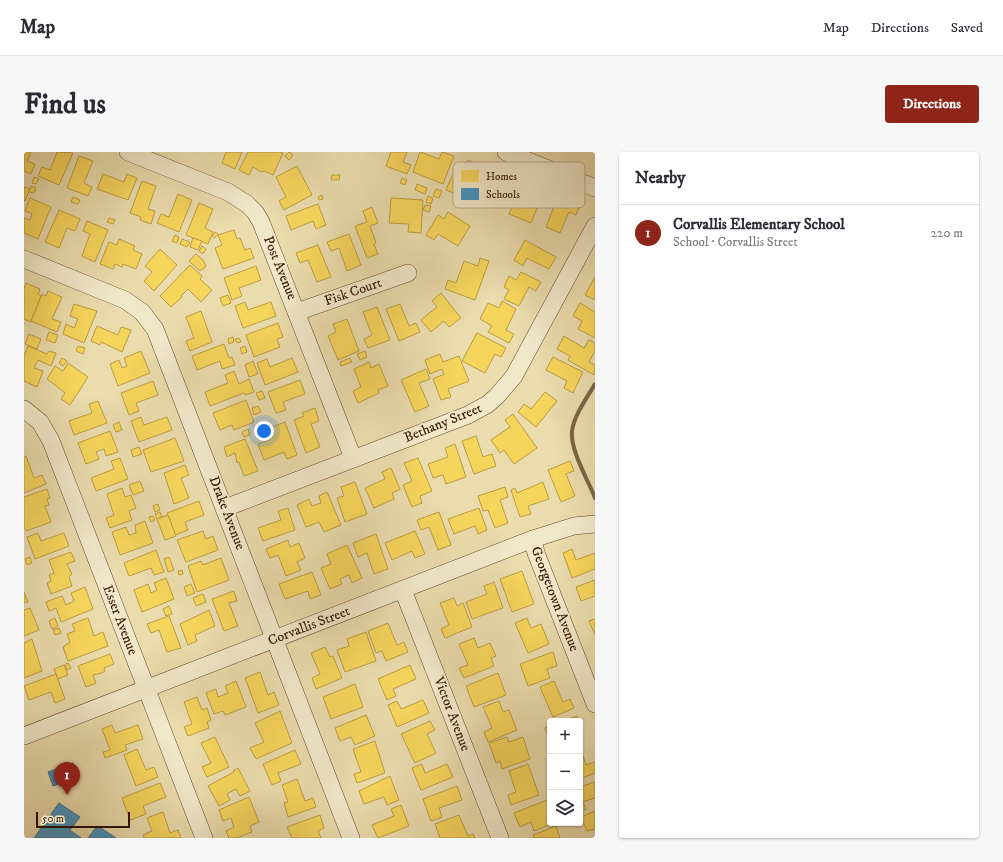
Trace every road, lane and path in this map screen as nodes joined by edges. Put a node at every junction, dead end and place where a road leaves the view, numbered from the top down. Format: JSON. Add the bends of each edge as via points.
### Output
{"nodes":[{"id":1,"x":128,"y":152,"type":"edge"},
{"id":2,"x":506,"y":152,"type":"edge"},
{"id":3,"x":531,"y":162,"type":"edge"},
{"id":4,"x":585,"y":184,"type":"edge"},
{"id":5,"x":595,"y":188,"type":"edge"},
{"id":6,"x":595,"y":226,"type":"edge"},
{"id":7,"x":24,"y":259,"type":"edge"},
{"id":8,"x":408,"y":273,"type":"dead end"},
{"id":9,"x":297,"y":312,"type":"junction"},
{"id":10,"x":24,"y":409,"type":"edge"},
{"id":11,"x":353,"y":458,"type":"junction"},
{"id":12,"x":225,"y":508,"type":"junction"},
{"id":13,"x":595,"y":524,"type":"edge"},
{"id":14,"x":533,"y":539,"type":"junction"},
{"id":15,"x":404,"y":590,"type":"junction"},
{"id":16,"x":275,"y":639,"type":"junction"},
{"id":17,"x":146,"y":688,"type":"junction"},
{"id":18,"x":595,"y":704,"type":"edge"},
{"id":19,"x":24,"y":736,"type":"edge"},
{"id":20,"x":204,"y":838,"type":"edge"},
{"id":21,"x":351,"y":838,"type":"edge"},
{"id":22,"x":500,"y":838,"type":"edge"}],
"edges":[{"from":1,"to":9,"type":"street","name":"Post Avenue","via":[[228,192],[247,204],[261,222]]},
{"from":2,"to":3,"type":"street"},
{"from":4,"to":5,"type":"street"},
{"from":6,"to":11,"type":"street","name":"Bethany Street","via":[[523,362],[497,396],[468,415]]},
{"from":7,"to":12,"type":"street","name":"Drake Avenue","via":[[114,295],[135,306],[148,319],[161,342]]},
{"from":8,"to":9,"type":"street","name":"Fisk Court"},
{"from":9,"to":11,"type":"street","name":"Post Avenue"},
{"from":10,"to":17,"type":"street","name":"Esser Avenue","via":[[40,422],[51,441]]},
{"from":11,"to":12,"type":"street","name":"Bethany Street"},
{"from":12,"to":16,"type":"street","name":"Drake Avenue"},
{"from":13,"to":14,"type":"street","name":"Corvallis Street","via":[[574,526]]},
{"from":14,"to":15,"type":"street","name":"Corvallis Street"},
{"from":14,"to":18,"type":"street","name":"Georgetown Avenue","via":[[536,553]]},
{"from":15,"to":16,"type":"street","name":"Corvallis Street"},
{"from":15,"to":22,"type":"street","name":"Victor Avenue"},
{"from":16,"to":17,"type":"street","name":"Corvallis Street"},
{"from":16,"to":21,"type":"street","name":"Drake Avenue"},
{"from":17,"to":19,"type":"street","name":"Corvallis Street"},
{"from":17,"to":20,"type":"street","name":"Esser Avenue"}]}
